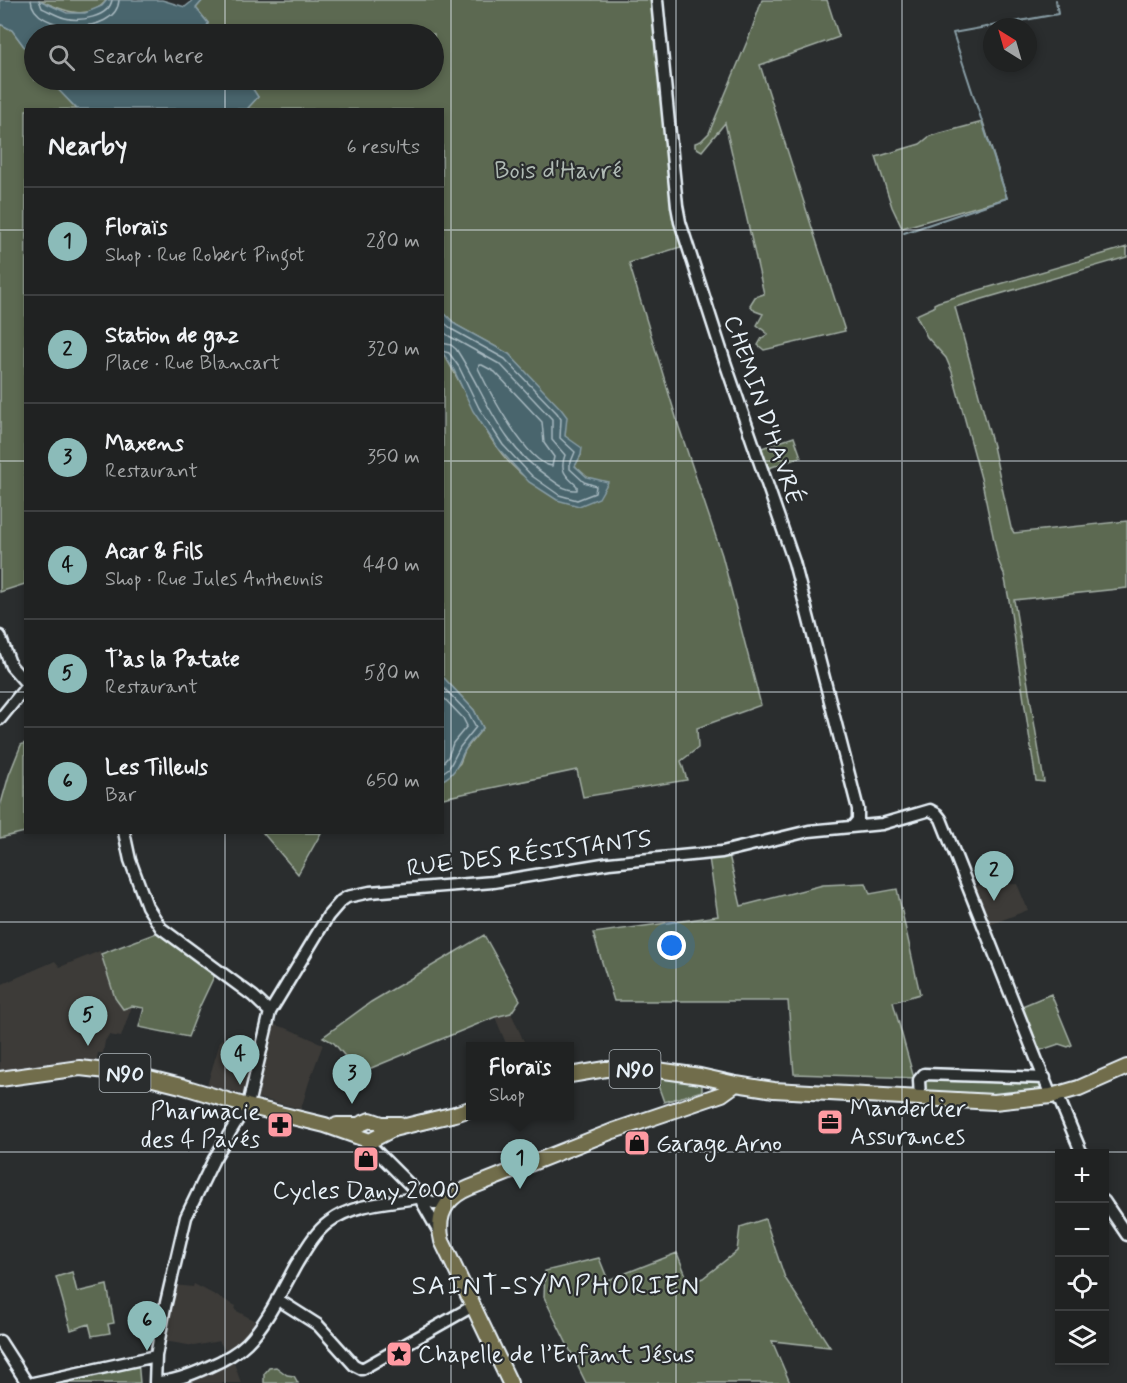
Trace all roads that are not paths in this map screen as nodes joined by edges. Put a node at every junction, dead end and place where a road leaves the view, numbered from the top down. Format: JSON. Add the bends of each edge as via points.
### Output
{"nodes":[{"id":1,"x":657,"y":0,"type":"edge"},
{"id":2,"x":0,"y":636,"type":"edge"},
{"id":3,"x":24,"y":682,"type":"edge"},
{"id":4,"x":24,"y":688,"type":"edge"},
{"id":5,"x":0,"y":719,"type":"edge"},
{"id":6,"x":853,"y":826,"type":"junction"},
{"id":7,"x":125,"y":834,"type":"edge"},
{"id":8,"x":270,"y":1012,"type":"junction"},
{"id":9,"x":1127,"y":1067,"type":"edge"},
{"id":10,"x":574,"y":1074,"type":"edge"},
{"id":11,"x":1045,"y":1078,"type":"junction"},
{"id":12,"x":0,"y":1079,"type":"edge"},
{"id":13,"x":736,"y":1084,"type":"junction"},
{"id":14,"x":1054,"y":1095,"type":"junction"},
{"id":15,"x":920,"y":1099,"type":"junction"},
{"id":16,"x":247,"y":1106,"type":"junction"},
{"id":17,"x":466,"y":1110,"type":"edge"},
{"id":18,"x":370,"y":1132,"type":"junction"},
{"id":19,"x":1080,"y":1149,"type":"edge"},
{"id":20,"x":422,"y":1197,"type":"junction"},
{"id":21,"x":447,"y":1203,"type":"junction"},
{"id":22,"x":1105,"y":1203,"type":"edge"},
{"id":23,"x":441,"y":1235,"type":"junction"},
{"id":24,"x":1127,"y":1235,"type":"edge"},
{"id":25,"x":277,"y":1299,"type":"junction"},
{"id":26,"x":473,"y":1306,"type":"junction"},
{"id":27,"x":0,"y":1341,"type":"edge"},
{"id":28,"x":156,"y":1356,"type":"junction"},
{"id":29,"x":51,"y":1381,"type":"edge"},
{"id":30,"x":155,"y":1382,"type":"edge"},
{"id":31,"x":27,"y":1383,"type":"edge"},
{"id":32,"x":33,"y":1383,"type":"edge"},
{"id":33,"x":510,"y":1383,"type":"edge"}],
"edges":[{"from":1,"to":6,"type":"street","name":"CHEMIN D'HAVRÉ","via":[[680,222],[794,562],[858,809],[858,820]]},
{"from":2,"to":3,"type":"street","via":[[11,666]]},
{"from":4,"to":5,"type":"street"},
{"from":6,"to":8,"type":"street","name":"RUE DES RÉSISTANTS","via":[[798,833],[722,852],[347,897],[328,916]]},
{"from":6,"to":11,"type":"street","name":"RUE DES RÉSISTANTS","via":[[882,824],[926,811],[933,811],[941,819]]},
{"from":7,"to":8,"type":"street","via":[[144,900],[161,928]]},
{"from":8,"to":16,"type":"street","name":"RUE DES RÉSISTANTS"},
{"from":9,"to":14,"type":"main road","number":"N90"},
{"from":10,"to":13,"type":"main road","number":"N90","via":[[606,1069],[650,1069]]},
{"from":11,"to":14,"type":"street","name":"RUE DES RÉSISTANTS"},
{"from":11,"to":15,"type":"street","via":[[924,1074],[919,1080]]},
{"from":12,"to":16,"type":"main road","number":"N90","via":[[53,1070],[95,1069],[148,1077]]},
{"from":13,"to":15,"type":"main road","number":"N90"},
{"from":13,"to":21,"type":"main road","via":[[722,1094],[613,1131],[469,1188]]},
{"from":14,"to":15,"type":"main road","number":"N90","via":[[994,1102]]},
{"from":14,"to":19,"type":"street","name":"RUE DES RÉSISTANTS"},
{"from":16,"to":18,"type":"main road","number":"N90"},
{"from":16,"to":28,"type":"street","name":"RUE DES RÉSISTANTS","via":[[214,1159],[186,1217]]},
{"from":17,"to":18,"type":"main road","number":"N90","via":[[411,1124],[382,1124]]},
{"from":18,"to":20,"type":"street","via":[[381,1155]]},
{"from":20,"to":21,"type":"street","via":[[434,1203]]},
{"from":20,"to":23,"type":"street"},
{"from":20,"to":25,"type":"street","via":[[365,1206],[331,1220],[315,1235]]},
{"from":21,"to":23,"type":"main road","via":[[440,1219]]},
{"from":22,"to":24,"type":"street"},
{"from":23,"to":26,"type":"main road"},
{"from":25,"to":26,"type":"street","via":[[318,1325],[362,1369]]},
{"from":25,"to":30,"type":"street","via":[[248,1343],[234,1354],[194,1373]]},
{"from":26,"to":33,"type":"main road"},
{"from":27,"to":31,"type":"street"},
{"from":28,"to":29,"type":"street"},
{"from":28,"to":30,"type":"street","name":"RUE DES RÉSISTANTS"},
{"from":29,"to":32,"type":"street"}]}
